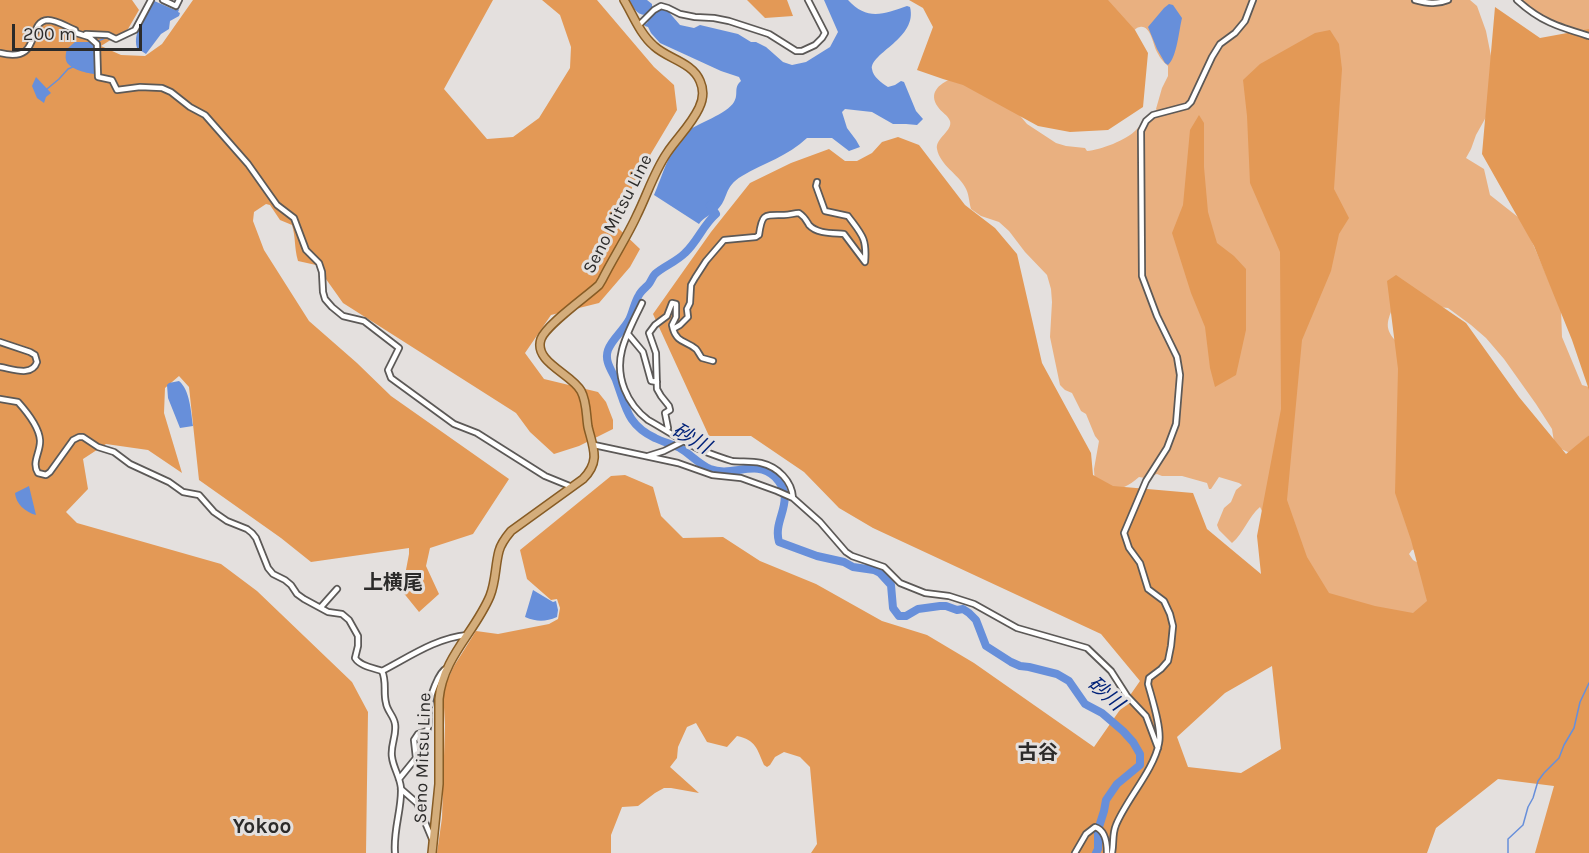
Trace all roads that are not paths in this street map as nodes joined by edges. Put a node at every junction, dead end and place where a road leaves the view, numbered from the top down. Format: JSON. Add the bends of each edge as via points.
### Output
{"nodes":[{"id":1,"x":151,"y":0,"type":"edge"},
{"id":2,"x":163,"y":0,"type":"edge"},
{"id":3,"x":179,"y":0,"type":"edge"},
{"id":4,"x":624,"y":0,"type":"edge"},
{"id":5,"x":808,"y":0,"type":"edge"},
{"id":6,"x":1253,"y":0,"type":"edge"},
{"id":7,"x":1415,"y":0,"type":"edge"},
{"id":8,"x":1448,"y":0,"type":"edge"},
{"id":9,"x":1517,"y":0,"type":"edge"},
{"id":10,"x":638,"y":26,"type":"junction"},
{"id":11,"x":75,"y":30,"type":"junction"},
{"id":12,"x":1589,"y":36,"type":"edge"},
{"id":13,"x":0,"y":53,"type":"edge"},
{"id":14,"x":817,"y":182,"type":"dead end"},
{"id":15,"x":642,"y":303,"type":"dead end"},
{"id":16,"x":673,"y":329,"type":"junction"},
{"id":17,"x":628,"y":334,"type":"junction"},
{"id":18,"x":0,"y":342,"type":"edge"},
{"id":19,"x":713,"y":361,"type":"dead end"},
{"id":20,"x":0,"y":367,"type":"edge"},
{"id":21,"x":657,"y":382,"type":"junction"},
{"id":22,"x":0,"y":399,"type":"edge"},
{"id":23,"x":666,"y":430,"type":"junction"},
{"id":24,"x":682,"y":442,"type":"junction"},
{"id":25,"x":594,"y":445,"type":"junction"},
{"id":26,"x":647,"y":456,"type":"junction"},
{"id":27,"x":572,"y":487,"type":"junction"},
{"id":28,"x":791,"y":497,"type":"junction"},
{"id":29,"x":337,"y":590,"type":"dead end"},
{"id":30,"x":321,"y":607,"type":"junction"},
{"id":31,"x":467,"y":635,"type":"junction"},
{"id":32,"x":447,"y":668,"type":"junction"},
{"id":33,"x":382,"y":671,"type":"junction"},
{"id":34,"x":1158,"y":748,"type":"junction"},
{"id":35,"x":399,"y":778,"type":"junction"},
{"id":36,"x":401,"y":789,"type":"junction"},
{"id":37,"x":434,"y":843,"type":"junction"},
{"id":38,"x":395,"y":853,"type":"edge"},
{"id":39,"x":432,"y":853,"type":"edge"},
{"id":40,"x":1075,"y":853,"type":"edge"},
{"id":41,"x":1107,"y":853,"type":"edge"},
{"id":42,"x":1112,"y":853,"type":"edge"}],
"edges":[{"from":1,"to":11,"type":"street","via":[[135,30],[116,39]]},
{"from":2,"to":3,"type":"street","via":[[176,6]]},
{"from":4,"to":10,"type":"main road","name":"Seno Mitsu Line"},
{"from":5,"to":10,"type":"street","via":[[825,33],[815,45],[802,51],[769,34],[729,21],[688,16],[661,6]]},
{"from":6,"to":34,"type":"street","via":[[1245,21],[1212,57],[1191,102],[1153,115],[1141,131],[1142,276],[1177,357],[1180,375],[1176,424],[1124,533],[1140,563],[1148,590],[1164,601],[1173,627],[1168,661],[1149,678],[1148,684],[1159,732]]},
{"from":7,"to":8,"type":"street","via":[[1430,4]]},
{"from":9,"to":12,"type":"street","via":[[1538,17]]},
{"from":10,"to":25,"type":"main road","name":"Seno Mitsu Line","via":[[654,47],[689,67],[703,90],[700,107],[666,154],[602,280],[541,339],[544,358],[582,392]]},
{"from":11,"to":13,"type":"street","via":[[48,20],[38,26],[22,54]]},
{"from":11,"to":27,"type":"street","via":[[95,42],[98,77],[111,80],[117,90],[162,88],[205,115],[277,205],[294,218],[306,250],[319,263],[322,292],[332,307],[343,316],[364,321],[399,348],[388,370],[391,378],[448,420],[477,432],[545,476]]},
{"from":14,"to":16,"type":"street","via":[[825,211],[848,216],[863,237],[865,262],[844,234],[815,230],[799,213],[767,216],[756,237],[721,242],[691,285],[688,317]]},
{"from":15,"to":17,"type":"street"},
{"from":16,"to":19,"type":"street","via":[[702,358]]},
{"from":16,"to":21,"type":"street","via":[[674,302],[669,314],[649,333],[656,353]]},
{"from":17,"to":21,"type":"street","via":[[643,352],[651,381]]},
{"from":17,"to":23,"type":"street","via":[[620,363],[624,386],[640,414]]},
{"from":18,"to":20,"type":"street","via":[[30,352],[37,362],[35,368],[26,371]]},
{"from":21,"to":23,"type":"street","via":[[670,410],[664,413]]},
{"from":22,"to":30,"type":"street","via":[[18,402],[38,430],[38,473],[50,472],[73,440],[83,437],[183,492],[199,495],[214,512],[247,529],[256,538],[273,574],[285,579],[304,599]]},
{"from":23,"to":24,"type":"street"},
{"from":24,"to":26,"type":"street"},
{"from":24,"to":28,"type":"street","via":[[733,461],[769,466],[787,481]]},
{"from":25,"to":26,"type":"street"},
{"from":25,"to":27,"type":"main road","name":"Seno Mitsu Line","via":[[592,468]]},
{"from":26,"to":28,"type":"street","via":[[712,475],[752,481]]},
{"from":27,"to":31,"type":"main road","name":"Seno Mitsu Line","via":[[504,540],[490,595]]},
{"from":28,"to":34,"type":"street","via":[[846,552],[884,567],[900,583],[974,604],[1017,628],[1087,648],[1112,672],[1146,716]]},
{"from":29,"to":30,"type":"street"},
{"from":30,"to":33,"type":"street","via":[[350,620],[358,636],[357,662]]},
{"from":31,"to":32,"type":"main road","name":"Seno Mitsu Line"},
{"from":31,"to":33,"type":"street","via":[[425,648]]},
{"from":32,"to":35,"type":"street","via":[[442,670],[429,705],[427,731],[414,740],[416,758]]},
{"from":32,"to":37,"type":"main road","name":"Seno Mitsu Line","via":[[439,699]]},
{"from":33,"to":35,"type":"street","via":[[386,704],[396,726],[391,751]]},
{"from":34,"to":42,"type":"street","via":[[1116,824]]},
{"from":35,"to":36,"type":"street"},
{"from":36,"to":37,"type":"street","via":[[417,803]]},
{"from":36,"to":38,"type":"street"},
{"from":37,"to":39,"type":"main road","name":"Seno Mitsu Line"},
{"from":40,"to":41,"type":"street","via":[[1095,827],[1103,832]]}]}
